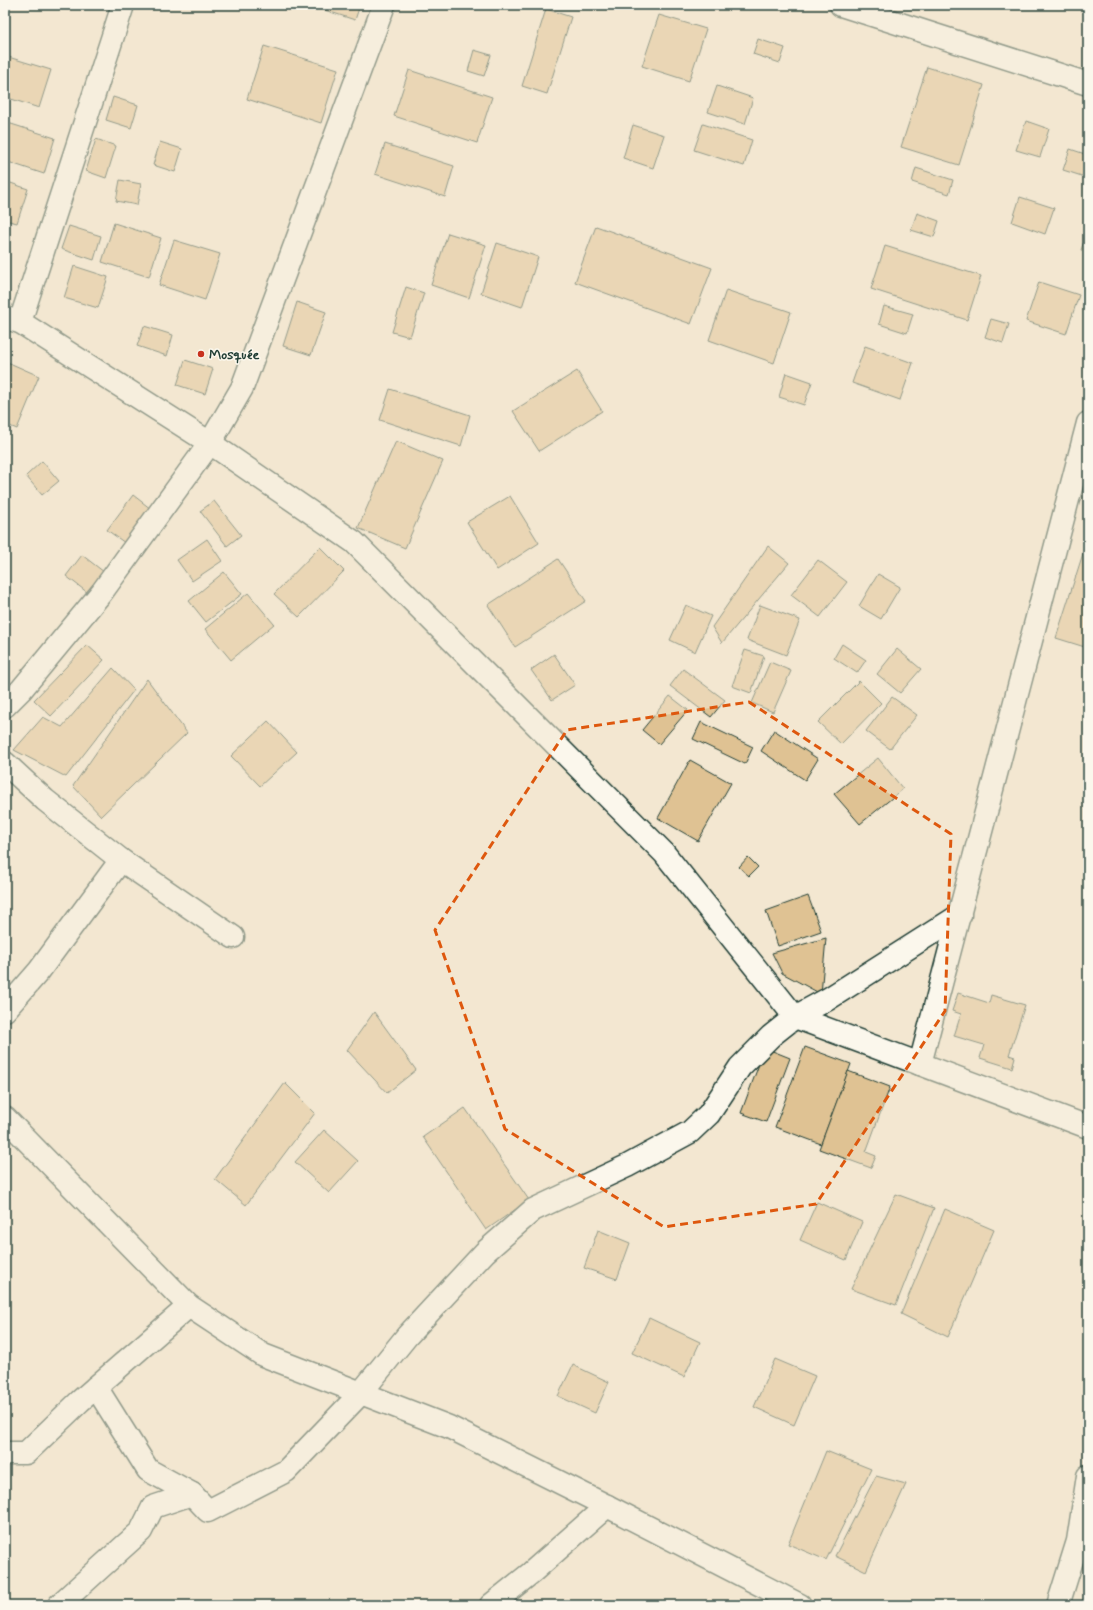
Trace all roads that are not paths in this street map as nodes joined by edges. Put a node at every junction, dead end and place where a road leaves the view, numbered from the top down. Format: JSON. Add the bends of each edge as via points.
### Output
{"nodes":[{"id":1,"x":123,"y":5,"type":"edge"},
{"id":2,"x":384,"y":5,"type":"edge"},
{"id":3,"x":841,"y":5,"type":"edge"},
{"id":4,"x":1088,"y":84,"type":"edge"},
{"id":5,"x":13,"y":320,"type":"edge"},
{"id":6,"x":1088,"y":423,"type":"edge"},
{"id":7,"x":210,"y":443,"type":"junction"},
{"id":8,"x":5,"y":706,"type":"edge"},
{"id":9,"x":5,"y":763,"type":"edge"},
{"id":10,"x":121,"y":860,"type":"junction"},
{"id":11,"x":960,"y":915,"type":"junction"},
{"id":12,"x":233,"y":937,"type":"dead end"},
{"id":13,"x":5,"y":1010,"type":"edge"},
{"id":14,"x":795,"y":1017,"type":"junction"},
{"id":15,"x":920,"y":1064,"type":"junction"},
{"id":16,"x":5,"y":1118,"type":"edge"},
{"id":17,"x":1088,"y":1127,"type":"edge"},
{"id":18,"x":189,"y":1306,"type":"junction"},
{"id":19,"x":96,"y":1387,"type":"junction"},
{"id":20,"x":360,"y":1394,"type":"junction"},
{"id":21,"x":5,"y":1452,"type":"edge"},
{"id":22,"x":1088,"y":1476,"type":"edge"},
{"id":23,"x":192,"y":1494,"type":"junction"},
{"id":24,"x":607,"y":1506,"type":"junction"},
{"id":25,"x":59,"y":1605,"type":"edge"},
{"id":26,"x":491,"y":1605,"type":"edge"},
{"id":27,"x":800,"y":1605,"type":"edge"},
{"id":28,"x":1058,"y":1605,"type":"edge"}],
"edges":[{"from":1,"to":5,"type":"street"},
{"from":2,"to":7,"type":"street","via":[[242,388]]},
{"from":3,"to":4,"type":"street"},
{"from":5,"to":7,"type":"street"},
{"from":6,"to":11,"type":"street"},
{"from":7,"to":8,"type":"street","via":[[102,592]]},
{"from":7,"to":14,"type":"street","via":[[354,542],[664,854]]},
{"from":9,"to":10,"type":"street","via":[[45,800]]},
{"from":10,"to":12,"type":"street"},
{"from":10,"to":13,"type":"street","via":[[39,971]]},
{"from":11,"to":14,"type":"street","via":[[828,999]]},
{"from":11,"to":15,"type":"street"},
{"from":14,"to":15,"type":"street"},
{"from":14,"to":20,"type":"street","via":[[771,1036],[740,1067],[709,1114],[690,1132],[627,1166],[532,1210],[484,1252],[407,1336]]},
{"from":15,"to":17,"type":"street"},
{"from":16,"to":18,"type":"street"},
{"from":18,"to":19,"type":"street"},
{"from":18,"to":20,"type":"street","via":[[263,1355]]},
{"from":19,"to":21,"type":"street","via":[[26,1453]]},
{"from":19,"to":23,"type":"street","via":[[148,1470]]},
{"from":20,"to":23,"type":"street","via":[[286,1471],[208,1512]]},
{"from":20,"to":24,"type":"street","via":[[449,1427]]},
{"from":22,"to":28,"type":"street","via":[[1078,1541]]},
{"from":23,"to":25,"type":"street","via":[[153,1507],[141,1531]]},
{"from":24,"to":26,"type":"street"},
{"from":24,"to":27,"type":"street"}]}
